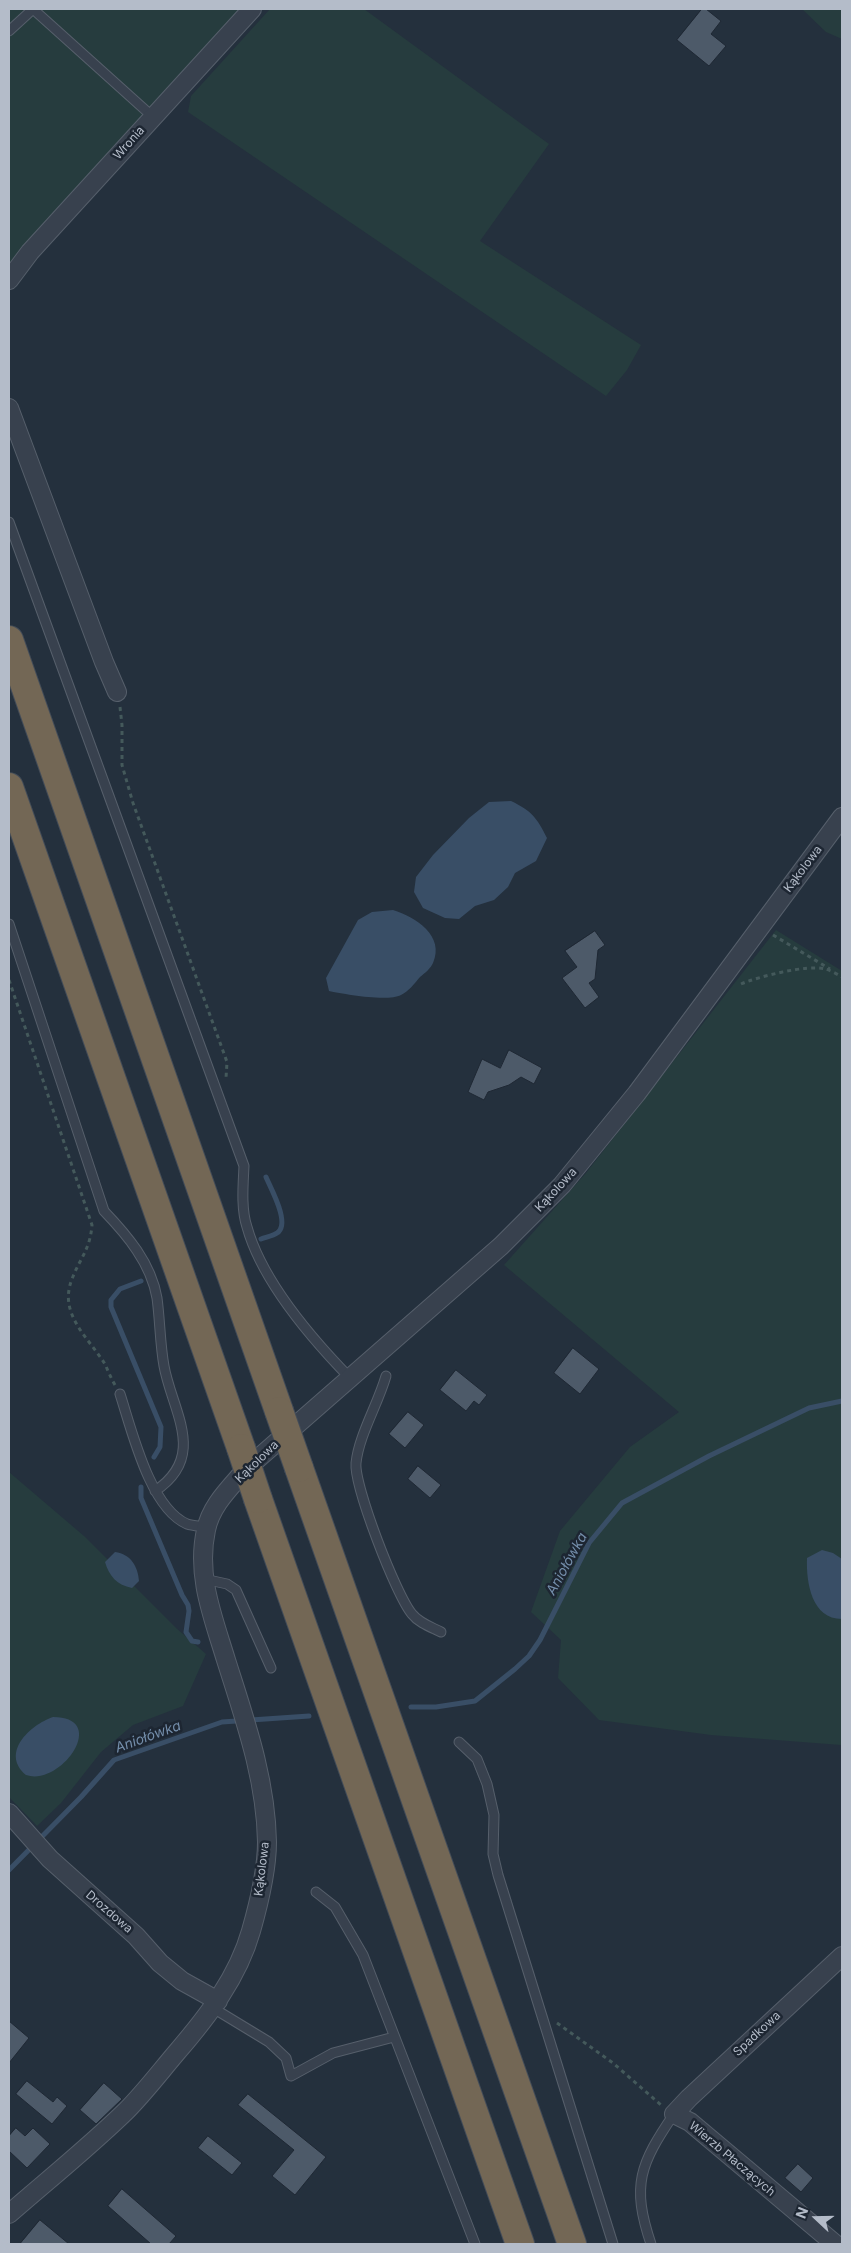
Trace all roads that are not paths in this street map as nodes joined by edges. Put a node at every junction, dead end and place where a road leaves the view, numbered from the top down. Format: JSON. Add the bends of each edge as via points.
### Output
{"nodes":[{"id":1,"x":33,"y":9,"type":"edge"},
{"id":2,"x":252,"y":9,"type":"edge"},
{"id":3,"x":9,"y":31,"type":"edge"},
{"id":4,"x":153,"y":117,"type":"junction"},
{"id":5,"x":9,"y":280,"type":"edge"},
{"id":6,"x":9,"y":408,"type":"edge"},
{"id":7,"x":9,"y":522,"type":"edge"},
{"id":8,"x":9,"y":640,"type":"edge"},
{"id":9,"x":118,"y":692,"type":"road end"},
{"id":10,"x":9,"y":787,"type":"edge"},
{"id":11,"x":842,"y":817,"type":"edge"},
{"id":12,"x":9,"y":924,"type":"edge"},
{"id":13,"x":386,"y":1376,"type":"dead end"},
{"id":14,"x":350,"y":1378,"type":"junction"},
{"id":15,"x":120,"y":1394,"type":"road end"},
{"id":16,"x":155,"y":1491,"type":"junction"},
{"id":17,"x":206,"y":1527,"type":"junction"},
{"id":18,"x":204,"y":1578,"type":"junction"},
{"id":19,"x":441,"y":1632,"type":"dead end"},
{"id":20,"x":271,"y":1668,"type":"dead end"},
{"id":21,"x":460,"y":1742,"type":"dead end"},
{"id":22,"x":9,"y":1813,"type":"edge"},
{"id":23,"x":316,"y":1892,"type":"dead end"},
{"id":24,"x":842,"y":1956,"type":"edge"},
{"id":25,"x":215,"y":2004,"type":"junction"},
{"id":26,"x":394,"y":2037,"type":"junction"},
{"id":27,"x":674,"y":2114,"type":"junction"},
{"id":28,"x":9,"y":2214,"type":"edge"},
{"id":29,"x":475,"y":2244,"type":"edge"},
{"id":30,"x":520,"y":2244,"type":"edge"},
{"id":31,"x":572,"y":2244,"type":"edge"},
{"id":32,"x":614,"y":2244,"type":"edge"},
{"id":33,"x":652,"y":2244,"type":"edge"},
{"id":34,"x":835,"y":2244,"type":"edge"}],
"edges":[{"from":1,"to":3,"type":"lane"},
{"from":1,"to":4,"type":"lane"},
{"from":2,"to":4,"type":"street","name":"Wronia"},
{"from":4,"to":5,"type":"street","name":"Wronia","via":[[30,252]]},
{"from":6,"to":9,"type":"street"},
{"from":7,"to":14,"type":"lane","via":[[244,1166],[246,1226],[257,1254],[272,1282],[318,1345]]},
{"from":8,"to":31,"type":"highway","bridge":true},
{"from":10,"to":30,"type":"highway","bridge":true},
{"from":11,"to":14,"type":"street","name":"Kąkolowa","via":[[637,1094],[562,1185],[501,1246]]},
{"from":12,"to":16,"type":"lane","via":[[104,1211],[130,1238],[148,1270],[156,1295],[164,1367],[183,1428],[184,1443],[167,1484]]},
{"from":13,"to":19,"type":"lane","via":[[359,1450],[356,1465],[358,1485],[394,1582],[411,1613]]},
{"from":14,"to":17,"type":"street","name":"Kąkolowa","via":[[246,1469],[216,1504]]},
{"from":15,"to":16,"type":"lane"},
{"from":16,"to":17,"type":"lane","via":[[172,1514],[187,1524]]},
{"from":17,"to":18,"type":"street","name":"Kąkolowa","via":[[201,1558]]},
{"from":18,"to":20,"type":"lane","via":[[236,1590]]},
{"from":18,"to":25,"type":"street","name":"Kąkolowa","via":[[205,1592],[253,1746],[267,1843],[251,1933],[232,1977]]},
{"from":21,"to":32,"type":"lane","via":[[476,1759],[487,1784],[494,1815],[493,1854]]},
{"from":22,"to":25,"type":"street","name":"Drozdowa","via":[[160,1963]]},
{"from":23,"to":26,"type":"lane","via":[[335,1907],[363,1956]]},
{"from":24,"to":27,"type":"street","name":"Spadkowa"},
{"from":25,"to":26,"type":"lane","via":[[286,2058],[291,2076],[333,2053]]},
{"from":25,"to":28,"type":"street","name":"Kąkolowa","via":[[128,2109]]},
{"from":26,"to":29,"type":"lane"},
{"from":27,"to":33,"type":"lane","via":[[654,2143],[642,2172],[640,2204]]},
{"from":27,"to":34,"type":"street","name":"Wierzb Płaczących","via":[[690,2122]]}]}
